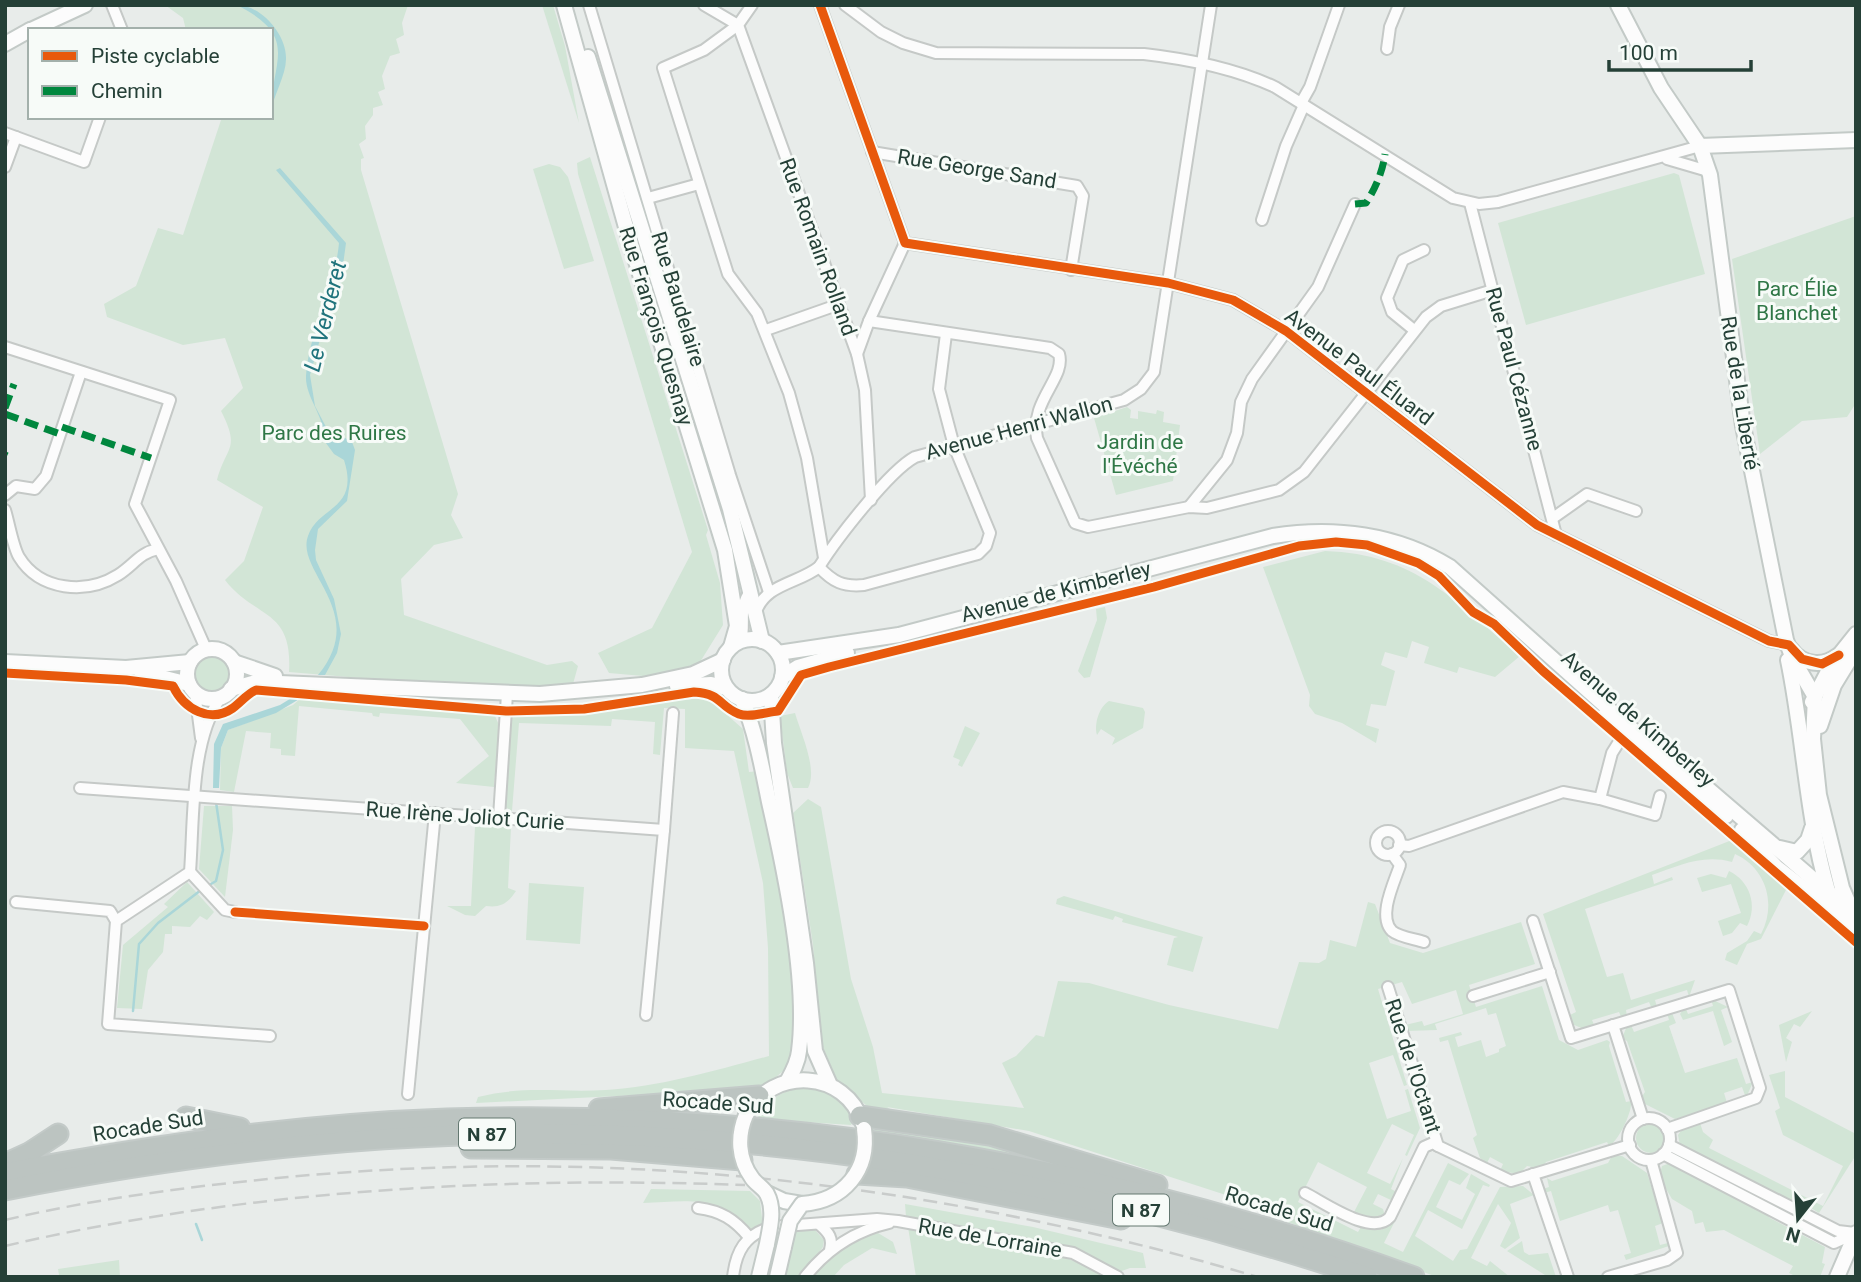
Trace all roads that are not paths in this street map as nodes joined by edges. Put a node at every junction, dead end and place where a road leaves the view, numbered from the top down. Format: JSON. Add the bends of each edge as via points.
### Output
{"nodes":[{"id":1,"x":85,"y":5,"type":"edge"},
{"id":2,"x":564,"y":5,"type":"edge"},
{"id":3,"x":573,"y":5,"type":"edge"},
{"id":4,"x":589,"y":5,"type":"edge"},
{"id":5,"x":704,"y":5,"type":"edge"},
{"id":6,"x":752,"y":5,"type":"edge"},
{"id":7,"x":820,"y":5,"type":"edge"},
{"id":8,"x":845,"y":5,"type":"edge"},
{"id":9,"x":1211,"y":5,"type":"edge"},
{"id":10,"x":1339,"y":5,"type":"edge"},
{"id":11,"x":1399,"y":5,"type":"edge"},
{"id":12,"x":1618,"y":5,"type":"edge"},
{"id":13,"x":114,"y":10,"type":"edge"},
{"id":14,"x":738,"y":25,"type":"junction"},
{"id":15,"x":34,"y":28,"type":"edge"},
{"id":16,"x":121,"y":28,"type":"edge"},
{"id":17,"x":28,"y":31,"type":"edge"},
{"id":18,"x":5,"y":44,"type":"edge"},
{"id":19,"x":1387,"y":49,"type":"dead end"},
{"id":20,"x":1202,"y":64,"type":"junction"},
{"id":21,"x":1303,"y":104,"type":"junction"},
{"id":22,"x":99,"y":119,"type":"edge"},
{"id":23,"x":10,"y":135,"type":"edge"},
{"id":24,"x":1856,"y":140,"type":"edge"},
{"id":25,"x":1700,"y":146,"type":"junction"},
{"id":26,"x":873,"y":152,"type":"junction"},
{"id":27,"x":1661,"y":158,"type":"junction"},
{"id":28,"x":5,"y":167,"type":"edge"},
{"id":29,"x":1708,"y":171,"type":"junction"},
{"id":30,"x":699,"y":184,"type":"junction"},
{"id":31,"x":648,"y":198,"type":"junction"},
{"id":32,"x":1471,"y":203,"type":"junction"},
{"id":33,"x":1355,"y":204,"type":"dead end"},
{"id":34,"x":1262,"y":220,"type":"dead end"},
{"id":35,"x":905,"y":243,"type":"junction"},
{"id":36,"x":1424,"y":250,"type":"dead end"},
{"id":37,"x":1071,"y":270,"type":"junction"},
{"id":38,"x":1168,"y":283,"type":"junction"},
{"id":39,"x":1493,"y":290,"type":"junction"},
{"id":40,"x":837,"y":305,"type":"junction"},
{"id":41,"x":869,"y":321,"type":"junction"},
{"id":42,"x":766,"y":330,"type":"junction"},
{"id":43,"x":1414,"y":330,"type":"junction"},
{"id":44,"x":1286,"y":331,"type":"junction"},
{"id":45,"x":946,"y":334,"type":"junction"},
{"id":46,"x":5,"y":347,"type":"edge"},
{"id":47,"x":857,"y":354,"type":"junction"},
{"id":48,"x":81,"y":372,"type":"junction"},
{"id":49,"x":1366,"y":394,"type":"junction"},
{"id":50,"x":1034,"y":425,"type":"junction"},
{"id":51,"x":954,"y":446,"type":"junction"},
{"id":52,"x":5,"y":495,"type":"edge"},
{"id":53,"x":872,"y":500,"type":"junction"},
{"id":54,"x":1189,"y":507,"type":"junction"},
{"id":55,"x":5,"y":510,"type":"edge"},
{"id":56,"x":1636,"y":511,"type":"dead end"},
{"id":57,"x":1553,"y":518,"type":"junction"},
{"id":58,"x":1338,"y":533,"type":"junction"},
{"id":59,"x":1556,"y":535,"type":"junction"},
{"id":60,"x":158,"y":548,"type":"junction"},
{"id":61,"x":822,"y":562,"type":"junction"},
{"id":62,"x":761,"y":594,"type":"junction"},
{"id":63,"x":735,"y":605,"type":"junction"},
{"id":64,"x":1856,"y":634,"type":"edge"},
{"id":65,"x":762,"y":641,"type":"junction"},
{"id":66,"x":1787,"y":643,"type":"junction"},
{"id":67,"x":736,"y":644,"type":"junction"},
{"id":68,"x":206,"y":649,"type":"junction"},
{"id":69,"x":1856,"y":649,"type":"edge"},
{"id":70,"x":778,"y":653,"type":"junction"},
{"id":71,"x":1839,"y":655,"type":"junction"},
{"id":72,"x":723,"y":660,"type":"junction"},
{"id":73,"x":5,"y":662,"type":"edge"},
{"id":74,"x":190,"y":662,"type":"junction"},
{"id":75,"x":234,"y":662,"type":"junction"},
{"id":76,"x":130,"y":668,"type":"junction"},
{"id":77,"x":1790,"y":669,"type":"junction"},
{"id":78,"x":782,"y":677,"type":"junction"},
{"id":79,"x":307,"y":683,"type":"junction"},
{"id":80,"x":1834,"y":685,"type":"junction"},
{"id":81,"x":192,"y":687,"type":"junction"},
{"id":82,"x":726,"y":688,"type":"junction"},
{"id":83,"x":226,"y":693,"type":"junction"},
{"id":84,"x":771,"y":695,"type":"junction"},
{"id":85,"x":1815,"y":697,"type":"junction"},
{"id":86,"x":507,"y":698,"type":"junction"},
{"id":87,"x":742,"y":699,"type":"junction"},
{"id":88,"x":673,"y":713,"type":"dead end"},
{"id":89,"x":1626,"y":730,"type":"junction"},
{"id":90,"x":1802,"y":744,"type":"junction"},
{"id":91,"x":201,"y":745,"type":"junction"},
{"id":92,"x":1815,"y":755,"type":"junction"},
{"id":93,"x":80,"y":788,"type":"dead end"},
{"id":94,"x":201,"y":796,"type":"junction"},
{"id":95,"x":1660,"y":796,"type":"dead end"},
{"id":96,"x":1600,"y":799,"type":"junction"},
{"id":97,"x":435,"y":813,"type":"junction"},
{"id":98,"x":499,"y":817,"type":"junction"},
{"id":99,"x":1812,"y":826,"type":"junction"},
{"id":100,"x":664,"y":830,"type":"junction"},
{"id":101,"x":1772,"y":850,"type":"junction"},
{"id":102,"x":190,"y":872,"type":"junction"},
{"id":103,"x":1839,"y":874,"type":"junction"},
{"id":104,"x":1828,"y":891,"type":"junction"},
{"id":105,"x":16,"y":902,"type":"dead end"},
{"id":106,"x":235,"y":912,"type":"dead end"},
{"id":107,"x":1854,"y":920,"type":"edge"},
{"id":108,"x":116,"y":921,"type":"junction"},
{"id":109,"x":1533,"y":921,"type":"dead end"},
{"id":110,"x":1424,"y":942,"type":"dead end"},
{"id":111,"x":1550,"y":972,"type":"junction"},
{"id":112,"x":1388,"y":987,"type":"dead end"},
{"id":113,"x":1473,"y":996,"type":"dead end"},
{"id":114,"x":646,"y":1015,"type":"dead end"},
{"id":115,"x":1613,"y":1025,"type":"junction"},
{"id":116,"x":270,"y":1036,"type":"dead end"},
{"id":117,"x":788,"y":1080,"type":"junction"},
{"id":118,"x":830,"y":1085,"type":"junction"},
{"id":119,"x":408,"y":1094,"type":"dead end"},
{"id":120,"x":758,"y":1096,"type":"junction"},
{"id":121,"x":186,"y":1117,"type":"dead end"},
{"id":122,"x":444,"y":1119,"type":"junction"},
{"id":123,"x":1643,"y":1119,"type":"junction"},
{"id":124,"x":862,"y":1122,"type":"junction"},
{"id":125,"x":1667,"y":1129,"type":"junction"},
{"id":126,"x":58,"y":1134,"type":"dead end"},
{"id":127,"x":275,"y":1139,"type":"junction"},
{"id":128,"x":1629,"y":1144,"type":"junction"},
{"id":129,"x":1438,"y":1146,"type":"junction"},
{"id":130,"x":1666,"y":1150,"type":"junction"},
{"id":131,"x":743,"y":1160,"type":"junction"},
{"id":132,"x":1651,"y":1160,"type":"junction"},
{"id":133,"x":5,"y":1164,"type":"edge"},
{"id":134,"x":5,"y":1173,"type":"edge"},
{"id":135,"x":857,"y":1174,"type":"junction"},
{"id":136,"x":1533,"y":1174,"type":"junction"},
{"id":137,"x":5,"y":1190,"type":"edge"},
{"id":138,"x":767,"y":1193,"type":"junction"},
{"id":139,"x":1305,"y":1193,"type":"dead end"},
{"id":140,"x":802,"y":1204,"type":"junction"},
{"id":141,"x":698,"y":1208,"type":"dead end"},
{"id":142,"x":1242,"y":1220,"type":"junction"},
{"id":143,"x":898,"y":1221,"type":"junction"},
{"id":144,"x":820,"y":1225,"type":"junction"},
{"id":145,"x":749,"y":1237,"type":"junction"},
{"id":146,"x":1846,"y":1244,"type":"edge"},
{"id":147,"x":830,"y":1250,"type":"junction"},
{"id":148,"x":733,"y":1277,"type":"edge"},
{"id":149,"x":760,"y":1277,"type":"edge"},
{"id":150,"x":777,"y":1277,"type":"edge"},
{"id":151,"x":805,"y":1277,"type":"edge"},
{"id":152,"x":1118,"y":1277,"type":"edge"},
{"id":153,"x":1354,"y":1277,"type":"edge"},
{"id":154,"x":1367,"y":1277,"type":"edge"},
{"id":155,"x":1414,"y":1277,"type":"edge"},
{"id":156,"x":1568,"y":1277,"type":"edge"},
{"id":157,"x":1608,"y":1277,"type":"edge"},
{"id":158,"x":1842,"y":1277,"type":"edge"}],
"edges":[{"from":1,"to":15,"type":"main road"},
{"from":2,"to":63,"type":"main road","name":"Rue François Quesnay","via":[[631,245],[725,550]]},
{"from":3,"to":62,"type":"main road","name":"Rue François Quesnay","via":[[730,509]]},
{"from":4,"to":31,"type":"street","name":"Rue Baudelaire"},
{"from":5,"to":14,"type":"street"},
{"from":6,"to":14,"type":"street"},
{"from":7,"to":26,"type":"street"},
{"from":8,"to":20,"type":"street","via":[[881,32],[936,53],[1144,54]]},
{"from":9,"to":20,"type":"street","name":"Avenue Henri Wallon"},
{"from":10,"to":21,"type":"street"},
{"from":11,"to":19,"type":"street"},
{"from":12,"to":25,"type":"main road","name":"Rue de la Liberté","via":[[1661,90]]},
{"from":13,"to":16,"type":"street"},
{"from":14,"to":30,"type":"street","via":[[704,50],[664,65]]},
{"from":14,"to":40,"type":"street","name":"Rue Romain Rolland"},
{"from":17,"to":18,"type":"main road"},
{"from":20,"to":21,"type":"street","via":[[1246,75]]},
{"from":20,"to":38,"type":"street","name":"Avenue Henri Wallon"},
{"from":21,"to":32,"type":"street","via":[[1435,188]]},
{"from":21,"to":34,"type":"street"},
{"from":22,"to":23,"type":"street","via":[[84,162]]},
{"from":23,"to":28,"type":"street"},
{"from":24,"to":25,"type":"main road"},
{"from":25,"to":27,"type":"street"},
{"from":25,"to":29,"type":"main road","name":"Rue de la Liberté"},
{"from":26,"to":35,"type":"street"},
{"from":26,"to":37,"type":"street","name":"Rue George Sand","via":[[1077,186],[1083,197]]},
{"from":27,"to":29,"type":"street"},
{"from":27,"to":32,"type":"street","via":[[1498,202]]},
{"from":29,"to":66,"type":"main road","name":"Rue de la Liberté","via":[[1743,426]]},
{"from":30,"to":31,"type":"street"},
{"from":30,"to":42,"type":"street","via":[[728,274]]},
{"from":31,"to":62,"type":"street","name":"Rue Baudelaire"},
{"from":32,"to":39,"type":"street","name":"Rue Paul Cézanne"},
{"from":33,"to":44,"type":"street","via":[[1318,287]]},
{"from":35,"to":37,"type":"street","name":"Avenue Paul Éluard"},
{"from":35,"to":41,"type":"street"},
{"from":36,"to":43,"type":"street","via":[[1403,260],[1387,298],[1392,312]]},
{"from":37,"to":38,"type":"street","name":"Avenue Paul Éluard"},
{"from":38,"to":44,"type":"street","name":"Avenue Paul Éluard","via":[[1233,300]]},
{"from":38,"to":50,"type":"street","name":"Avenue Henri Wallon","via":[[1154,372],[1141,389],[1124,400]]},
{"from":39,"to":43,"type":"street","via":[[1435,309]]},
{"from":39,"to":57,"type":"street","name":"Rue Paul Cézanne"},
{"from":40,"to":42,"type":"street"},
{"from":40,"to":47,"type":"street","name":"Rue Romain Rolland"},
{"from":41,"to":45,"type":"street"},
{"from":41,"to":47,"type":"street"},
{"from":42,"to":61,"type":"street","via":[[807,458]]},
{"from":43,"to":49,"type":"street"},
{"from":44,"to":49,"type":"street","name":"Avenue Paul Éluard"},
{"from":44,"to":54,"type":"street","via":[[1241,402],[1227,460]]},
{"from":45,"to":50,"type":"street","via":[[1049,348],[1059,354],[1061,364]]},
{"from":45,"to":51,"type":"street","via":[[939,389]]},
{"from":46,"to":48,"type":"street"},
{"from":47,"to":53,"type":"street","name":"Rue Romain Rolland","via":[[865,390]]},
{"from":48,"to":52,"type":"street","via":[[47,476],[35,489],[16,486]]},
{"from":48,"to":60,"type":"street","via":[[170,400],[135,504]]},
{"from":49,"to":54,"type":"street","via":[[1293,481],[1207,509]]},
{"from":49,"to":59,"type":"street","name":"Avenue Paul Éluard","via":[[1517,511]]},
{"from":50,"to":51,"type":"street","name":"Avenue Henri Wallon"},
{"from":50,"to":54,"type":"street","via":[[1075,523],[1088,527]]},
{"from":51,"to":53,"type":"street","name":"Avenue Henri Wallon","via":[[904,463]]},
{"from":51,"to":61,"type":"street","via":[[990,533],[984,550],[856,586],[833,581]]},
{"from":53,"to":61,"type":"street","name":"Avenue Henri Wallon"},
{"from":55,"to":60,"type":"street","via":[[17,554],[27,568],[54,584],[71,588],[103,583],[144,552]]},
{"from":56,"to":57,"type":"street","via":[[1587,495]]},
{"from":57,"to":59,"type":"street","name":"Rue Paul Cézanne"},
{"from":58,"to":70,"type":"main road","name":"Avenue de Kimberley","via":[[1308,530],[1273,536],[899,635]]},
{"from":58,"to":78,"type":"main road","name":"Avenue de Kimberley","via":[[1254,549],[839,654]]},
{"from":58,"to":89,"type":"main road","name":"Avenue de Kimberley","via":[[1357,533],[1400,545],[1450,567]]},
{"from":59,"to":66,"type":"street","name":"Avenue Paul Éluard","via":[[1769,642]]},
{"from":60,"to":68,"type":"street"},
{"from":61,"to":62,"type":"street","name":"Avenue Henri Wallon"},
{"from":62,"to":63,"type":"street","name":"Avenue Henri Wallon"},
{"from":62,"to":65,"type":"main road","name":"Rue François Quesnay","via":[[755,614]]},
{"from":62,"to":67,"type":"street","via":[[743,607],[744,626]]},
{"from":63,"to":67,"type":"main road","name":"Rue François Quesnay"},
{"from":64,"to":71,"type":"main road"},
{"from":65,"to":67,"type":"main road"},
{"from":65,"to":70,"type":"main road"},
{"from":66,"to":71,"type":"main road","via":[[1802,659],[1815,662]]},
{"from":66,"to":77,"type":"main road","name":"Rue de la Liberté"},
{"from":66,"to":85,"type":"main road","name":"Rue de la Liberté"},
{"from":67,"to":72,"type":"main road","name":"Rue François Quesnay"},
{"from":68,"to":74,"type":"main road"},
{"from":68,"to":75,"type":"main road","via":[[220,650]]},
{"from":69,"to":80,"type":"main road"},
{"from":70,"to":78,"type":"main road"},
{"from":71,"to":85,"type":"main road"},
{"from":72,"to":82,"type":"main road"},
{"from":72,"to":86,"type":"main road","via":[[693,674],[642,685]]},
{"from":73,"to":76,"type":"main road"},
{"from":74,"to":76,"type":"main road"},
{"from":74,"to":81,"type":"main road","via":[[187,671]]},
{"from":75,"to":79,"type":"main road"},
{"from":75,"to":83,"type":"main road","via":[[236,679]]},
{"from":76,"to":81,"type":"main road"},
{"from":77,"to":85,"type":"main road","name":"Rue de la Liberté","via":[[1800,693]]},
{"from":77,"to":90,"type":"main road","name":"Rue de la Liberté"},
{"from":78,"to":84,"type":"main road"},
{"from":79,"to":83,"type":"main road","via":[[248,683]]},
{"from":79,"to":86,"type":"main road"},
{"from":80,"to":85,"type":"main road"},
{"from":80,"to":92,"type":"main road"},
{"from":81,"to":83,"type":"main road","via":[[208,698]]},
{"from":81,"to":91,"type":"street"},
{"from":82,"to":86,"type":"main road","via":[[688,684],[586,700]]},
{"from":82,"to":87,"type":"main road"},
{"from":83,"to":91,"type":"street","via":[[210,715]]},
{"from":84,"to":87,"type":"main road","via":[[762,700]]},
{"from":84,"to":118,"type":"main road","via":[[815,1051]]},
{"from":85,"to":90,"type":"main road"},
{"from":85,"to":92,"type":"main road","name":"Rue de la Liberté"},
{"from":86,"to":98,"type":"street"},
{"from":87,"to":117,"type":"main road","via":[[755,734],[776,832],[796,962],[800,1040]]},
{"from":88,"to":100,"type":"street"},
{"from":89,"to":96,"type":"street","via":[[1612,753]]},
{"from":89,"to":101,"type":"main road","name":"Avenue de Kimberley"},
{"from":90,"to":99,"type":"main road"},
{"from":91,"to":94,"type":"street"},
{"from":92,"to":103,"type":"main road","via":[[1819,795]]},
{"from":93,"to":94,"type":"street","name":"Rue Irène Joliot Curie"},
{"from":94,"to":97,"type":"street","name":"Rue Irène Joliot Curie"},
{"from":94,"to":102,"type":"street"},
{"from":95,"to":96,"type":"street","via":[[1655,814]]},
{"from":96,"to":110,"type":"street","via":[[1563,792],[1396,850],[1399,865],[1387,923],[1394,932]]},
{"from":97,"to":98,"type":"street","name":"Rue Irène Joliot Curie"},
{"from":97,"to":119,"type":"street"},
{"from":98,"to":100,"type":"street","name":"Rue Irène Joliot Curie"},
{"from":99,"to":101,"type":"main road","via":[[1808,840],[1797,852]]},
{"from":99,"to":104,"type":"main road"},
{"from":100,"to":114,"type":"street"},
{"from":101,"to":104,"type":"main road","via":[[1813,890]]},
{"from":101,"to":107,"type":"main road","name":"Avenue de Kimberley","via":[[1776,867],[1810,896]]},
{"from":102,"to":106,"type":"street","via":[[225,910]]},
{"from":102,"to":108,"type":"street"},
{"from":103,"to":104,"type":"main road"},
{"from":103,"to":107,"type":"main road"},
{"from":104,"to":107,"type":"main road"},
{"from":105,"to":108,"type":"street","via":[[110,911]]},
{"from":108,"to":116,"type":"street","via":[[108,1024]]},
{"from":109,"to":111,"type":"street"},
{"from":111,"to":113,"type":"street"},
{"from":111,"to":115,"type":"street","via":[[1571,1038]]},
{"from":112,"to":129,"type":"street","name":"Rue de l'Octant"},
{"from":115,"to":123,"type":"street"},
{"from":115,"to":125,"type":"street","via":[[1729,990],[1760,1088],[1756,1098]]},
{"from":117,"to":118,"type":"main road"},
{"from":117,"to":120,"type":"main road"},
{"from":118,"to":124,"type":"main road","via":[[846,1098]]},
{"from":120,"to":122,"type":"highway"},
{"from":120,"to":131,"type":"main road","bridge":true,"via":[[739,1138]]},
{"from":121,"to":127,"type":"highway"},
{"from":122,"to":127,"type":"highway","name":"Rocade Sud","number":"N 87"},
{"from":122,"to":142,"type":"highway","name":"Rocade Sud","number":"N 87","via":[[660,1121],[845,1138],[1034,1169]]},
{"from":123,"to":125,"type":"street","via":[[1658,1121]]},
{"from":123,"to":128,"type":"street","via":[[1631,1131]]},
{"from":124,"to":135,"type":"main road","bridge":true,"via":[[864,1154]]},
{"from":124,"to":142,"type":"highway","via":[[949,1127],[1004,1138],[1238,1211]]},
{"from":125,"to":130,"type":"street"},
{"from":126,"to":133,"type":"highway"},
{"from":127,"to":131,"type":"highway","via":[[682,1153]]},
{"from":127,"to":134,"type":"highway","name":"Rocade Sud","number":"N 87","via":[[164,1145]]},
{"from":127,"to":137,"type":"highway","name":"Rocade Sud","number":"N 87"},
{"from":127,"to":154,"type":"highway","name":"Rocade Sud","number":"N 87","via":[[544,1134],[793,1148],[957,1171],[1085,1196],[1233,1234]]},
{"from":128,"to":132,"type":"street","via":[[1638,1156]]},
{"from":128,"to":136,"type":"street","name":"Rue de l'Octant"},
{"from":129,"to":136,"type":"street","name":"Rue de l'Octant","via":[[1499,1178],[1511,1181]]},
{"from":129,"to":139,"type":"street","name":"Rue de l'Octant","via":[[1424,1147],[1390,1217],[1381,1224],[1368,1225]]},
{"from":130,"to":132,"type":"street"},
{"from":130,"to":146,"type":"street"},
{"from":131,"to":138,"type":"main road","bridge":true},
{"from":132,"to":157,"type":"street","via":[[1677,1253]]},
{"from":135,"to":140,"type":"main road","bridge":true,"via":[[827,1199]]},
{"from":135,"to":153,"type":"highway","via":[[890,1175],[1117,1218]]},
{"from":136,"to":156,"type":"street"},
{"from":138,"to":140,"type":"main road"},
{"from":138,"to":149,"type":"main road","bridge":true,"via":[[771,1218]]},
{"from":140,"to":150,"type":"main road","bridge":true,"via":[[790,1221]]},
{"from":141,"to":145,"type":"street","via":[[726,1216]]},
{"from":142,"to":155,"type":"highway","name":"Rocade Sud","number":"N 87"},
{"from":143,"to":144,"type":"street","name":"Rue de Lorraine"},
{"from":143,"to":147,"type":"street","via":[[863,1231]]},
{"from":143,"to":152,"type":"street","name":"Rue de Lorraine","via":[[1073,1254]]},
{"from":144,"to":145,"type":"street","name":"Rue de Lorraine","via":[[771,1227]]},
{"from":144,"to":147,"type":"street","via":[[829,1233]]},
{"from":145,"to":148,"type":"street","via":[[740,1249]]},
{"from":146,"to":158,"type":"main road"},
{"from":147,"to":151,"type":"street"}]}
